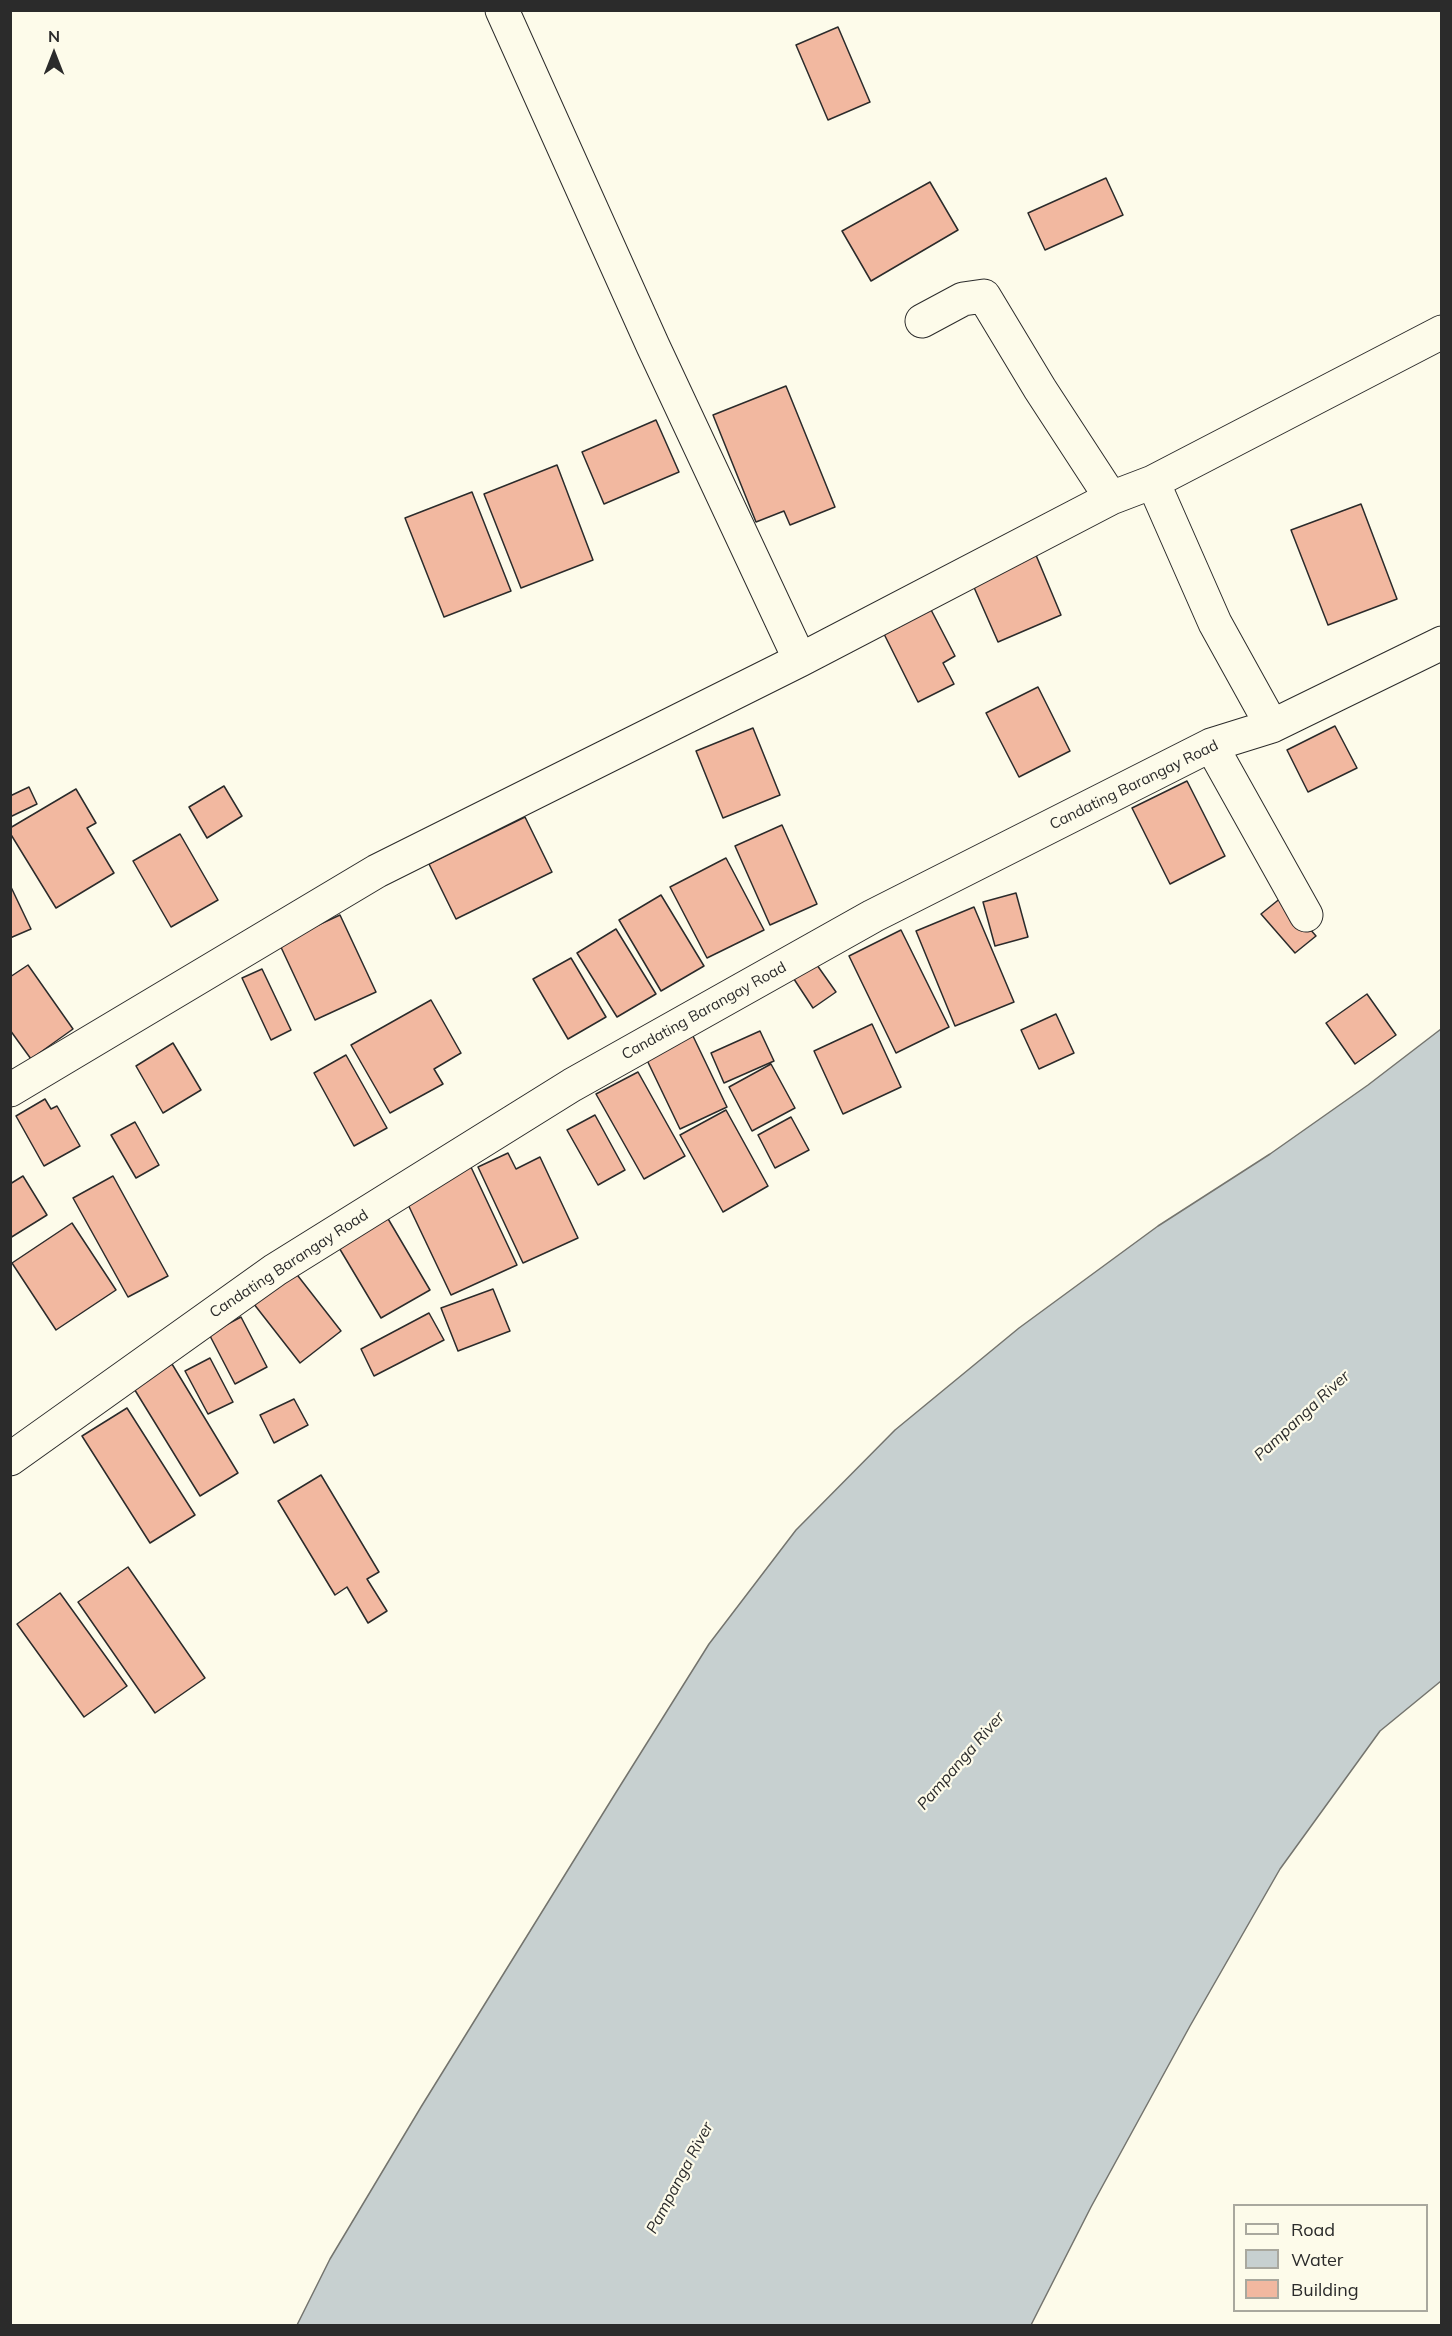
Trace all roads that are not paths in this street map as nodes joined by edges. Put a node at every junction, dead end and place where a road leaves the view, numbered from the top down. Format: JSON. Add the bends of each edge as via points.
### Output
{"nodes":[{"id":1,"x":502,"y":10,"type":"edge"},
{"id":2,"x":922,"y":321,"type":"dead end"},
{"id":3,"x":1442,"y":332,"type":"edge"},
{"id":4,"x":1153,"y":482,"type":"junction"},
{"id":5,"x":1111,"y":498,"type":"junction"},
{"id":6,"x":1442,"y":643,"type":"edge"},
{"id":7,"x":800,"y":660,"type":"junction"},
{"id":8,"x":1272,"y":726,"type":"junction"},
{"id":9,"x":1211,"y":744,"type":"junction"},
{"id":10,"x":1306,"y":915,"type":"dead end"},
{"id":11,"x":10,"y":1090,"type":"edge"},
{"id":12,"x":10,"y":1459,"type":"edge"}],
"edges":[{"from":1,"to":7,"type":"street"},
{"from":2,"to":5,"type":"street","via":[[963,299],[984,296]]},
{"from":3,"to":4,"type":"street"},
{"from":4,"to":5,"type":"street"},
{"from":4,"to":8,"type":"street","via":[[1215,623]]},
{"from":5,"to":7,"type":"street"},
{"from":6,"to":8,"type":"street","name":"Candating Barangay Road"},
{"from":7,"to":11,"type":"street","via":[[377,871]]},
{"from":8,"to":9,"type":"street","name":"Candating Barangay Road"},
{"from":9,"to":10,"type":"street"},
{"from":9,"to":12,"type":"street","name":"Candating Barangay Road","via":[[873,916],[572,1085],[275,1270]]}]}
